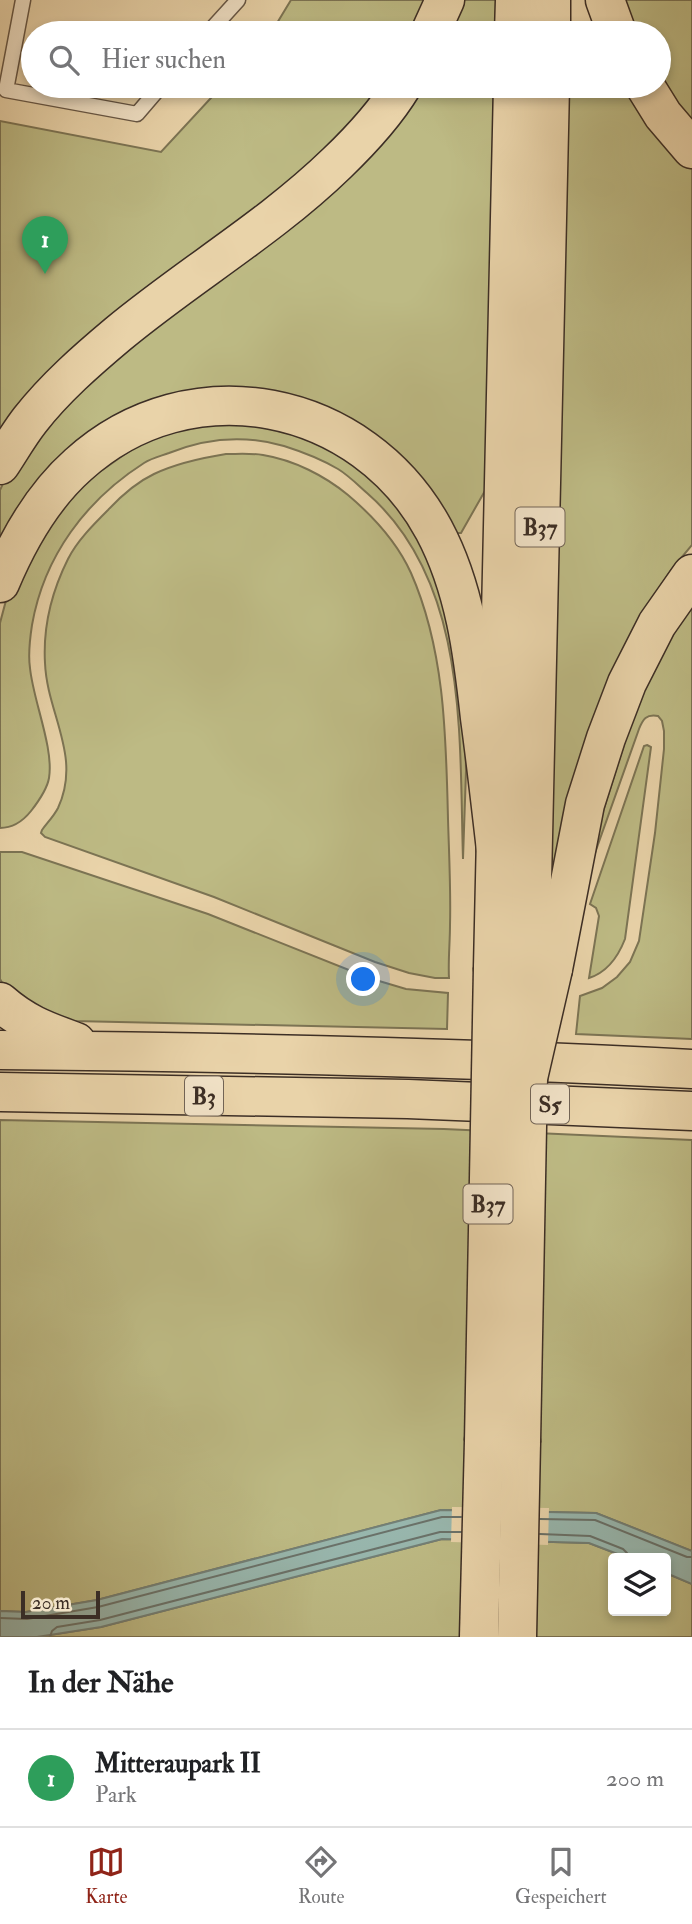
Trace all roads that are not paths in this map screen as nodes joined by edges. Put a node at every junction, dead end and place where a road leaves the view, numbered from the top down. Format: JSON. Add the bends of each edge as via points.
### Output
{"nodes":[{"id":1,"x":23,"y":0,"type":"edge"},
{"id":2,"x":238,"y":0,"type":"edge"},
{"id":3,"x":445,"y":0,"type":"edge"},
{"id":4,"x":515,"y":0,"type":"edge"},
{"id":5,"x":551,"y":0,"type":"edge"},
{"id":6,"x":605,"y":0,"type":"edge"},
{"id":7,"x":219,"y":21,"type":"edge"},
{"id":8,"x":435,"y":21,"type":"edge"},
{"id":9,"x":514,"y":21,"type":"edge"},
{"id":10,"x":551,"y":21,"type":"edge"},
{"id":11,"x":613,"y":21,"type":"edge"},
{"id":12,"x":21,"y":93,"type":"edge"},
{"id":13,"x":50,"y":98,"type":"edge"},
{"id":14,"x":151,"y":98,"type":"edge"},
{"id":15,"x":395,"y":98,"type":"edge"},
{"id":16,"x":513,"y":98,"type":"edge"},
{"id":17,"x":550,"y":98,"type":"edge"},
{"id":18,"x":652,"y":98,"type":"edge"},
{"id":19,"x":692,"y":149,"type":"edge"},
{"id":20,"x":0,"y":464,"type":"edge"},
{"id":21,"x":692,"y":574,"type":"edge"},
{"id":22,"x":0,"y":583,"type":"edge"},
{"id":23,"x":496,"y":850,"type":"junction"},
{"id":24,"x":542,"y":969,"type":"junction"},
{"id":25,"x":0,"y":1002,"type":"edge"},
{"id":26,"x":0,"y":1050,"type":"edge"},
{"id":27,"x":98,"y":1051,"type":"junction"},
{"id":28,"x":408,"y":1058,"type":"joint"},
{"id":29,"x":692,"y":1069,"type":"edge"},
{"id":30,"x":0,"y":1093,"type":"edge"},
{"id":31,"x":408,"y":1099,"type":"joint"},
{"id":32,"x":692,"y":1111,"type":"edge"},
{"id":33,"x":502,"y":1442,"type":"junction"},
{"id":34,"x":479,"y":1637,"type":"edge"},
{"id":35,"x":517,"y":1637,"type":"edge"}],
"edges":[{"from":1,"to":12,"type":"lane","via":[[6,90]]},
{"from":2,"to":7,"type":"lane"},
{"from":3,"to":8,"type":"main road"},
{"from":4,"to":9,"type":"main road"},
{"from":5,"to":10,"type":"main road"},
{"from":6,"to":11,"type":"main road"},
{"from":13,"to":14,"type":"lane","via":[[137,114]]},
{"from":15,"to":20,"type":"main road","via":[[308,191],[119,334],[71,376],[31,419]]},
{"from":16,"to":23,"type":"main road","number":"B37"},
{"from":17,"to":24,"type":"main road","number":"B37"},
{"from":18,"to":19,"type":"main road"},
{"from":21,"to":24,"type":"main road","via":[[657,624],[606,738]]},
{"from":22,"to":23,"type":"main road","via":[[32,519],[78,465],[113,438],[156,418],[206,407],[279,410],[320,423],[354,441],[401,482],[434,530],[451,569],[465,611]]},
{"from":23,"to":33,"type":"main road","number":"B37","bridge":true,"via":[[493,968]]},
{"from":24,"to":33,"type":"main road","number":"B37","bridge":true,"via":[[528,1078]]},
{"from":25,"to":27,"type":"main road","via":[[30,1024]]},
{"from":26,"to":27,"type":"main road","number":"B3"},
{"from":27,"to":28,"type":"main road","number":"B3"},
{"from":28,"to":29,"type":"main road","number":"S5"},
{"from":30,"to":31,"type":"main road","number":"B3"},
{"from":31,"to":32,"type":"main road","number":"S5"},
{"from":33,"to":34,"type":"main road","number":"B37"},
{"from":33,"to":35,"type":"main road","number":"B37"}]}
